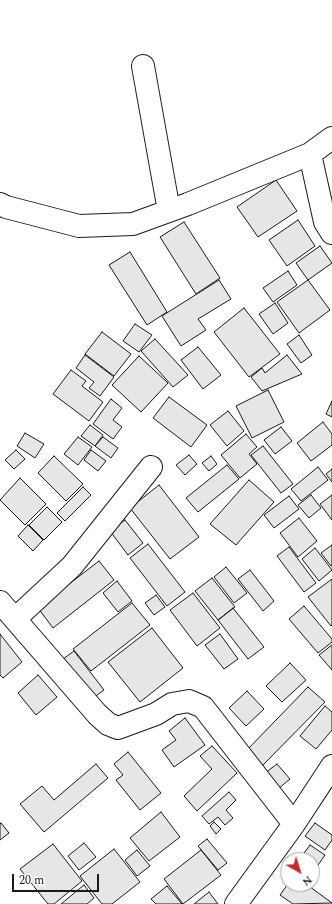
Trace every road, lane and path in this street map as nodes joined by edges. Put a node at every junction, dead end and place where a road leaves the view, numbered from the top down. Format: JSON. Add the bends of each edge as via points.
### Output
{"nodes":[{"id":1,"x":143,"y":66,"type":"dead end"},
{"id":2,"x":332,"y":138,"type":"edge"},
{"id":3,"x":310,"y":154,"type":"junction"},
{"id":4,"x":0,"y":204,"type":"edge"},
{"id":5,"x":170,"y":210,"type":"junction"},
{"id":6,"x":332,"y":233,"type":"edge"},
{"id":7,"x":151,"y":467,"type":"dead end"},
{"id":8,"x":0,"y":602,"type":"edge"},
{"id":9,"x":15,"y":620,"type":"junction"},
{"id":10,"x":332,"y":766,"type":"edge"},
{"id":11,"x":294,"y":824,"type":"junction"},
{"id":12,"x":236,"y":904,"type":"edge"}],
"edges":[{"from":1,"to":5,"type":"street"},
{"from":2,"to":3,"type":"street"},
{"from":3,"to":5,"type":"street"},
{"from":3,"to":6,"type":"street","via":[[325,222]]},
{"from":4,"to":5,"type":"street","via":[[79,226],[133,224]]},
{"from":7,"to":9,"type":"street","via":[[72,566]]},
{"from":8,"to":9,"type":"street"},
{"from":9,"to":11,"type":"street","via":[[108,724],[118,728],[156,714],[172,704],[189,701],[203,707]]},
{"from":10,"to":11,"type":"street"},
{"from":11,"to":12,"type":"street"}]}
